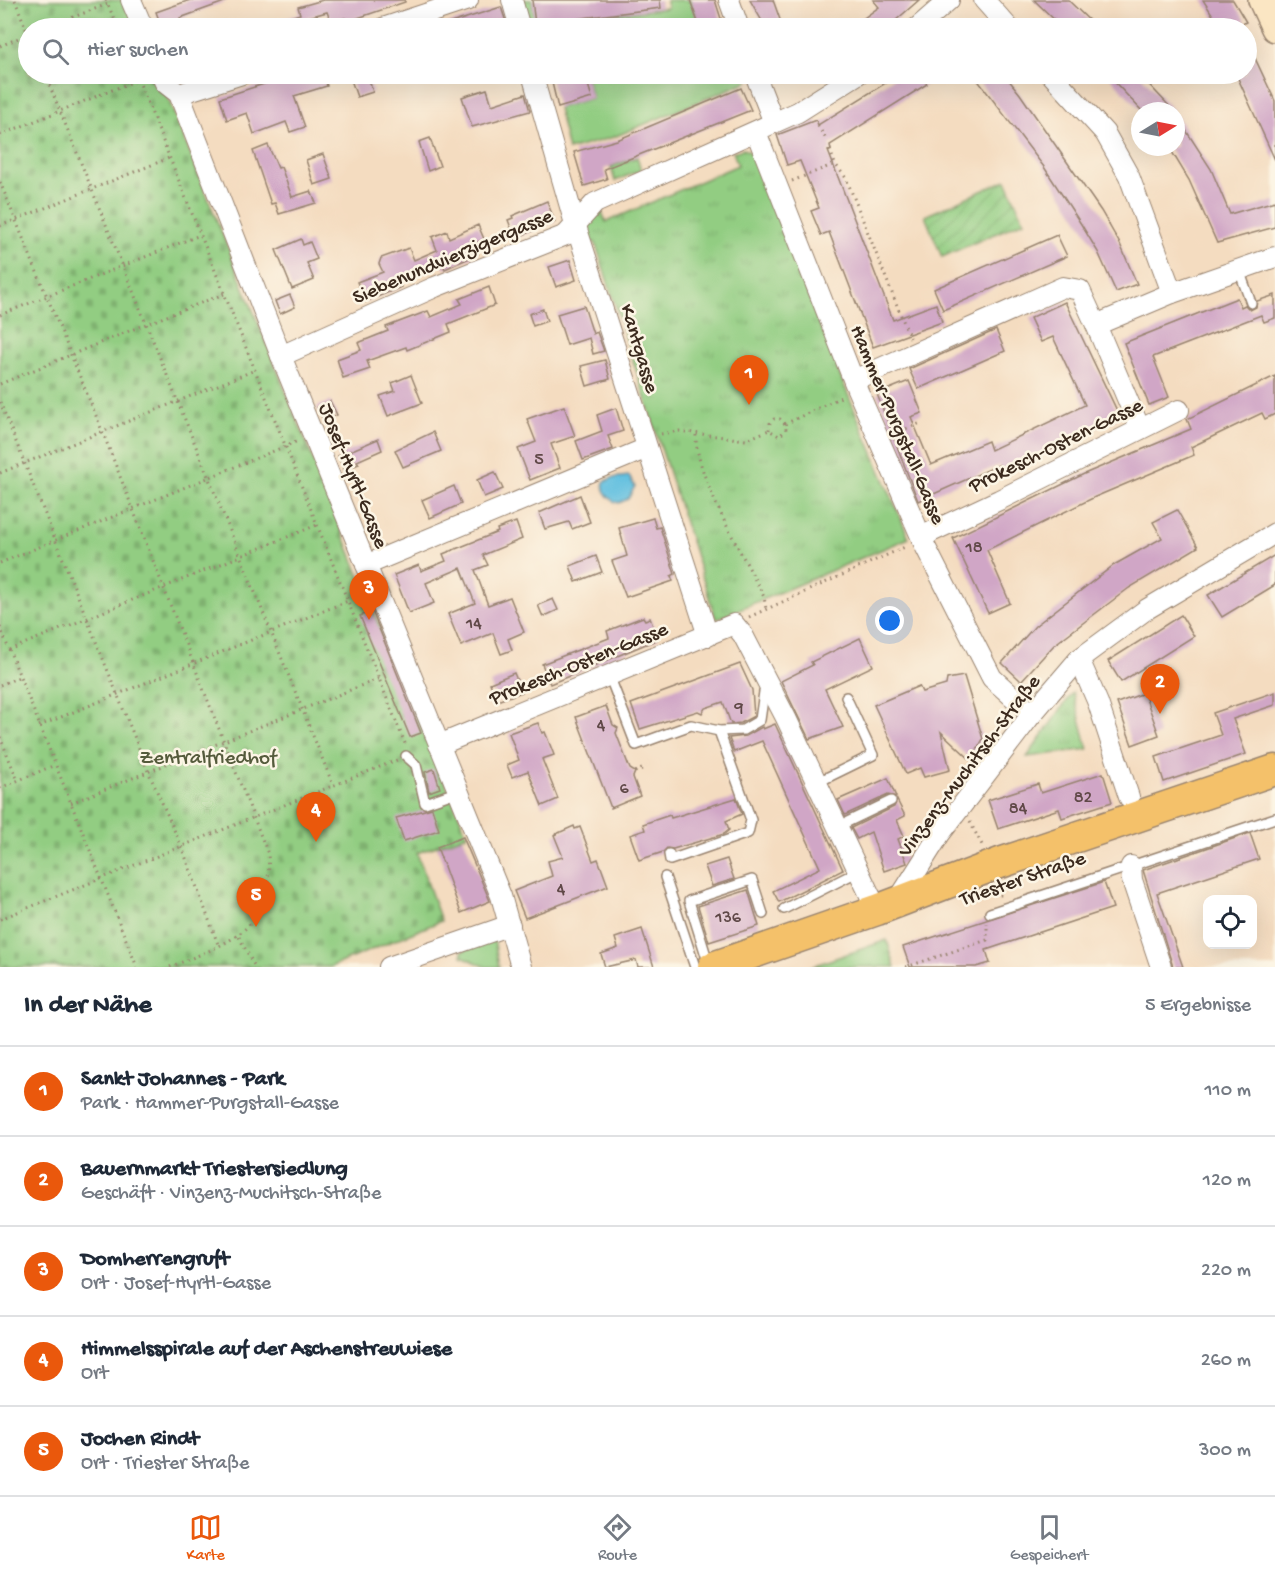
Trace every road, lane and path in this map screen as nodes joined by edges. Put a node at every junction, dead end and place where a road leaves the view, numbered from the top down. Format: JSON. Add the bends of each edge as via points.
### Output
{"nodes":[{"id":1,"x":15,"y":0,"type":"edge"},
{"id":2,"x":131,"y":0,"type":"edge"},
{"id":3,"x":468,"y":0,"type":"edge"},
{"id":4,"x":512,"y":0,"type":"edge"},
{"id":5,"x":729,"y":0,"type":"edge"},
{"id":6,"x":949,"y":0,"type":"edge"},
{"id":7,"x":984,"y":0,"type":"edge"},
{"id":8,"x":1264,"y":0,"type":"edge"},
{"id":9,"x":107,"y":2,"type":"edge"},
{"id":10,"x":22,"y":18,"type":"edge"},
{"id":11,"x":68,"y":18,"type":"edge"},
{"id":12,"x":114,"y":18,"type":"edge"},
{"id":13,"x":139,"y":18,"type":"edge"},
{"id":14,"x":413,"y":18,"type":"edge"},
{"id":15,"x":517,"y":18,"type":"edge"},
{"id":16,"x":735,"y":18,"type":"edge"},
{"id":17,"x":928,"y":18,"type":"edge"},
{"id":18,"x":1001,"y":18,"type":"edge"},
{"id":19,"x":1275,"y":28,"type":"edge"},
{"id":20,"x":18,"y":38,"type":"edge"},
{"id":21,"x":0,"y":46,"type":"edge"},
{"id":22,"x":49,"y":84,"type":"edge"},
{"id":23,"x":126,"y":84,"type":"edge"},
{"id":24,"x":140,"y":84,"type":"edge"},
{"id":25,"x":166,"y":84,"type":"edge"},
{"id":26,"x":210,"y":84,"type":"edge"},
{"id":27,"x":535,"y":84,"type":"edge"},
{"id":28,"x":759,"y":84,"type":"edge"},
{"id":29,"x":842,"y":84,"type":"edge"},
{"id":30,"x":1060,"y":84,"type":"edge"},
{"id":31,"x":179,"y":94,"type":"junction"},
{"id":32,"x":60,"y":111,"type":"junction"},
{"id":33,"x":774,"y":123,"type":"junction"},
{"id":34,"x":818,"y":126,"type":"dead end"},
{"id":35,"x":756,"y":132,"type":"junction"},
{"id":36,"x":0,"y":135,"type":"edge"},
{"id":37,"x":826,"y":140,"type":"dead end"},
{"id":38,"x":830,"y":150,"type":"dead end"},
{"id":39,"x":169,"y":158,"type":"junction"},
{"id":40,"x":835,"y":164,"type":"junction"},
{"id":41,"x":0,"y":182,"type":"edge"},
{"id":42,"x":786,"y":183,"type":"dead end"},
{"id":43,"x":92,"y":189,"type":"junction"},
{"id":44,"x":15,"y":220,"type":"junction"},
{"id":45,"x":576,"y":223,"type":"junction"},
{"id":46,"x":0,"y":226,"type":"edge"},
{"id":47,"x":200,"y":235,"type":"junction"},
{"id":48,"x":1275,"y":257,"type":"edge"},
{"id":49,"x":122,"y":266,"type":"junction"},
{"id":50,"x":1239,"y":270,"type":"junction"},
{"id":51,"x":1172,"y":293,"type":"junction"},
{"id":52,"x":224,"y":294,"type":"junction"},
{"id":53,"x":45,"y":297,"type":"junction"},
{"id":54,"x":1251,"y":303,"type":"dead end"},
{"id":55,"x":0,"y":315,"type":"edge"},
{"id":56,"x":146,"y":324,"type":"junction"},
{"id":57,"x":1096,"y":325,"type":"junction"},
{"id":58,"x":912,"y":343,"type":"dead end"},
{"id":59,"x":70,"y":355,"type":"junction"},
{"id":60,"x":281,"y":356,"type":"junction"},
{"id":61,"x":255,"y":370,"type":"junction"},
{"id":62,"x":0,"y":384,"type":"edge"},
{"id":63,"x":851,"y":387,"type":"junction"},
{"id":64,"x":0,"y":402,"type":"edge"},
{"id":65,"x":178,"y":402,"type":"junction"},
{"id":66,"x":1179,"y":410,"type":"dead end"},
{"id":67,"x":921,"y":423,"type":"dead end"},
{"id":68,"x":785,"y":424,"type":"junction"},
{"id":69,"x":1140,"y":429,"type":"junction"},
{"id":70,"x":769,"y":430,"type":"junction"},
{"id":71,"x":103,"y":433,"type":"junction"},
{"id":72,"x":313,"y":434,"type":"junction"},
{"id":73,"x":696,"y":434,"type":"junction"},
{"id":74,"x":886,"y":437,"type":"dead end"},
{"id":75,"x":645,"y":443,"type":"junction"},
{"id":76,"x":286,"y":447,"type":"junction"},
{"id":77,"x":24,"y":463,"type":"junction"},
{"id":78,"x":0,"y":473,"type":"edge"},
{"id":79,"x":210,"y":478,"type":"junction"},
{"id":80,"x":132,"y":509,"type":"junction"},
{"id":81,"x":317,"y":525,"type":"junction"},
{"id":82,"x":1275,"y":533,"type":"edge"},
{"id":83,"x":922,"y":539,"type":"junction"},
{"id":84,"x":55,"y":540,"type":"junction"},
{"id":85,"x":240,"y":556,"type":"junction"},
{"id":86,"x":0,"y":563,"type":"edge"},
{"id":87,"x":366,"y":564,"type":"junction"},
{"id":88,"x":163,"y":587,"type":"junction"},
{"id":89,"x":348,"y":601,"type":"junction"},
{"id":90,"x":766,"y":609,"type":"junction"},
{"id":91,"x":86,"y":617,"type":"junction"},
{"id":92,"x":734,"y":624,"type":"junction"},
{"id":93,"x":0,"y":627,"type":"edge"},
{"id":94,"x":272,"y":632,"type":"junction"},
{"id":95,"x":708,"y":636,"type":"junction"},
{"id":96,"x":9,"y":650,"type":"junction"},
{"id":97,"x":1079,"y":660,"type":"junction"},
{"id":98,"x":194,"y":664,"type":"junction"},
{"id":99,"x":608,"y":674,"type":"junction"},
{"id":100,"x":19,"y":676,"type":"junction"},
{"id":101,"x":380,"y":678,"type":"junction"},
{"id":102,"x":766,"y":679,"type":"junction"},
{"id":103,"x":0,"y":685,"type":"edge"},
{"id":104,"x":117,"y":694,"type":"junction"},
{"id":105,"x":846,"y":696,"type":"dead end"},
{"id":106,"x":303,"y":709,"type":"junction"},
{"id":107,"x":1032,"y":714,"type":"junction"},
{"id":108,"x":39,"y":726,"type":"junction"},
{"id":109,"x":719,"y":731,"type":"junction"},
{"id":110,"x":0,"y":736,"type":"edge"},
{"id":111,"x":225,"y":740,"type":"junction"},
{"id":112,"x":440,"y":745,"type":"junction"},
{"id":113,"x":406,"y":756,"type":"junction"},
{"id":114,"x":56,"y":765,"type":"junction"},
{"id":115,"x":644,"y":768,"type":"dead end"},
{"id":116,"x":1275,"y":770,"type":"edge"},
{"id":117,"x":148,"y":771,"type":"junction"},
{"id":118,"x":635,"y":772,"type":"dead end"},
{"id":119,"x":18,"y":781,"type":"junction"},
{"id":120,"x":816,"y":783,"type":"junction"},
{"id":121,"x":333,"y":785,"type":"junction"},
{"id":122,"x":0,"y":788,"type":"edge"},
{"id":123,"x":1275,"y":790,"type":"edge"},
{"id":124,"x":459,"y":791,"type":"junction"},
{"id":125,"x":1129,"y":797,"type":"dead end"},
{"id":126,"x":891,"y":801,"type":"dead end"},
{"id":127,"x":71,"y":803,"type":"junction"},
{"id":128,"x":967,"y":816,"type":"dead end"},
{"id":129,"x":255,"y":817,"type":"junction"},
{"id":130,"x":1275,"y":818,"type":"edge"},
{"id":131,"x":837,"y":827,"type":"junction"},
{"id":132,"x":983,"y":847,"type":"dead end"},
{"id":133,"x":180,"y":848,"type":"junction"},
{"id":134,"x":669,"y":855,"type":"dead end"},
{"id":135,"x":1131,"y":866,"type":"junction"},
{"id":136,"x":857,"y":872,"type":"junction"},
{"id":137,"x":665,"y":877,"type":"dead end"},
{"id":138,"x":102,"y":878,"type":"junction"},
{"id":139,"x":996,"y":892,"type":"dead end"},
{"id":140,"x":1004,"y":895,"type":"dead end"},
{"id":141,"x":887,"y":906,"type":"junction"},
{"id":142,"x":784,"y":909,"type":"dead end"},
{"id":143,"x":990,"y":913,"type":"joint"},
{"id":144,"x":763,"y":915,"type":"dead end"},
{"id":145,"x":0,"y":919,"type":"edge"},
{"id":146,"x":510,"y":925,"type":"junction"},
{"id":147,"x":239,"y":937,"type":"junction"},
{"id":148,"x":219,"y":946,"type":"junction"},
{"id":149,"x":137,"y":967,"type":"edge"},
{"id":150,"x":170,"y":967,"type":"edge"},
{"id":151,"x":255,"y":967,"type":"edge"},
{"id":152,"x":389,"y":967,"type":"edge"},
{"id":153,"x":521,"y":967,"type":"edge"},
{"id":154,"x":695,"y":967,"type":"edge"},
{"id":155,"x":711,"y":967,"type":"edge"},
{"id":156,"x":770,"y":967,"type":"edge"},
{"id":157,"x":906,"y":967,"type":"edge"},
{"id":158,"x":1161,"y":967,"type":"edge"}],
"edges":[{"from":1,"to":10,"type":"path"},
{"from":2,"to":13,"type":"street"},
{"from":3,"to":14,"type":"street"},
{"from":4,"to":15,"type":"street"},
{"from":5,"to":16,"type":"street"},
{"from":6,"to":17,"type":"street"},
{"from":7,"to":18,"type":"street"},
{"from":8,"to":19,"type":"main road"},
{"from":9,"to":11,"type":"path"},
{"from":9,"to":12,"type":"path"},
{"from":20,"to":21,"type":"path"},
{"from":22,"to":32,"type":"path"},
{"from":23,"to":32,"type":"path"},
{"from":24,"to":39,"type":"path"},
{"from":25,"to":31,"type":"street","name":"Josef-Hyrtl-Gasse"},
{"from":26,"to":31,"type":"street"},
{"from":27,"to":45,"type":"street","name":"Kantgasse"},
{"from":28,"to":33,"type":"street"},
{"from":29,"to":33,"type":"street","name":"Siebenundvierzigergasse"},
{"from":30,"to":51,"type":"street","via":[[1110,141],[1129,176]]},
{"from":31,"to":60,"type":"street","name":"Josef-Hyrtl-Gasse"},
{"from":32,"to":36,"type":"path"},
{"from":32,"to":43,"type":"path"},
{"from":33,"to":35,"type":"street","name":"Siebenundvierzigergasse"},
{"from":34,"to":37,"type":"path"},
{"from":35,"to":45,"type":"street","name":"Siebenundvierzigergasse","via":[[595,203]]},
{"from":35,"to":63,"type":"street","name":"Hammer-Purgstall-Gasse"},
{"from":38,"to":40,"type":"path"},
{"from":39,"to":43,"type":"path"},
{"from":39,"to":47,"type":"path"},
{"from":40,"to":42,"type":"path"},
{"from":40,"to":58,"type":"path","via":[[846,178]]},
{"from":41,"to":44,"type":"path"},
{"from":43,"to":44,"type":"path"},
{"from":43,"to":49,"type":"path"},
{"from":44,"to":46,"type":"path"},
{"from":44,"to":53,"type":"path"},
{"from":45,"to":60,"type":"street","name":"Siebenundvierzigergasse","via":[[566,236],[435,287]]},
{"from":45,"to":75,"type":"street","name":"Kantgasse"},
{"from":47,"to":49,"type":"path"},
{"from":47,"to":52,"type":"path"},
{"from":48,"to":50,"type":"street"},
{"from":49,"to":53,"type":"path"},
{"from":49,"to":56,"type":"path"},
{"from":50,"to":51,"type":"street"},
{"from":50,"to":54,"type":"lane"},
{"from":51,"to":57,"type":"street"},
{"from":52,"to":56,"type":"path"},
{"from":52,"to":61,"type":"path"},
{"from":53,"to":55,"type":"path"},
{"from":53,"to":59,"type":"path"},
{"from":56,"to":59,"type":"path"},
{"from":56,"to":65,"type":"path"},
{"from":57,"to":63,"type":"street","via":[[1080,290],[1063,287]]},
{"from":57,"to":69,"type":"street"},
{"from":59,"to":62,"type":"path"},
{"from":59,"to":71,"type":"path"},
{"from":60,"to":72,"type":"street","name":"Josef-Hyrtl-Gasse"},
{"from":61,"to":65,"type":"path"},
{"from":61,"to":76,"type":"path"},
{"from":63,"to":68,"type":"path"},
{"from":63,"to":83,"type":"street","name":"Hammer-Purgstall-Gasse"},
{"from":64,"to":77,"type":"path"},
{"from":65,"to":71,"type":"path"},
{"from":65,"to":79,"type":"path"},
{"from":66,"to":69,"type":"street","name":"Prokesch-Osten-Gasse"},
{"from":67,"to":74,"type":"path"},
{"from":68,"to":70,"type":"path","via":[[774,419]]},
{"from":68,"to":70,"type":"path","via":[[786,430],[779,436]]},
{"from":69,"to":83,"type":"street","name":"Prokesch-Osten-Gasse"},
{"from":70,"to":73,"type":"path","via":[[746,440]]},
{"from":71,"to":77,"type":"path"},
{"from":71,"to":80,"type":"path"},
{"from":72,"to":76,"type":"path"},
{"from":72,"to":87,"type":"street","name":"Josef-Hyrtl-Gasse"},
{"from":73,"to":75,"type":"path","via":[[679,431]]},
{"from":73,"to":90,"type":"path","via":[[696,451],[706,480],[764,597]]},
{"from":75,"to":87,"type":"street"},
{"from":75,"to":95,"type":"street","name":"Kantgasse"},
{"from":76,"to":79,"type":"path"},
{"from":76,"to":81,"type":"path"},
{"from":77,"to":78,"type":"path"},
{"from":77,"to":84,"type":"path"},
{"from":79,"to":80,"type":"path"},
{"from":79,"to":85,"type":"path"},
{"from":80,"to":84,"type":"path"},
{"from":80,"to":88,"type":"path"},
{"from":81,"to":85,"type":"path"},
{"from":81,"to":89,"type":"path"},
{"from":82,"to":97,"type":"street","name":"Vinzenz-Muchitsch-Straße","via":[[1147,609]]},
{"from":83,"to":90,"type":"path"},
{"from":83,"to":107,"type":"street","name":"Hammer-Purgstall-Gasse","via":[[992,678]]},
{"from":84,"to":86,"type":"path"},
{"from":84,"to":91,"type":"path"},
{"from":85,"to":88,"type":"path"},
{"from":85,"to":94,"type":"path"},
{"from":87,"to":112,"type":"street","name":"Josef-Hyrtl-Gasse"},
{"from":88,"to":91,"type":"path"},
{"from":88,"to":98,"type":"path"},
{"from":89,"to":94,"type":"path"},
{"from":89,"to":101,"type":"path"},
{"from":90,"to":92,"type":"path"},
{"from":91,"to":96,"type":"path"},
{"from":91,"to":104,"type":"path"},
{"from":92,"to":95,"type":"street","name":"Prokesch-Osten-Gasse"},
{"from":92,"to":102,"type":"street"},
{"from":93,"to":96,"type":"path"},
{"from":94,"to":98,"type":"path"},
{"from":94,"to":106,"type":"path"},
{"from":95,"to":99,"type":"street","name":"Prokesch-Osten-Gasse"},
{"from":96,"to":100,"type":"path"},
{"from":97,"to":107,"type":"street","name":"Vinzenz-Muchitsch-Straße"},
{"from":97,"to":125,"type":"street","via":[[1098,703]]},
{"from":98,"to":104,"type":"path"},
{"from":98,"to":111,"type":"path"},
{"from":99,"to":109,"type":"lane","via":[[636,744],[691,725]]},
{"from":99,"to":112,"type":"street","name":"Prokesch-Osten-Gasse"},
{"from":100,"to":103,"type":"path"},
{"from":100,"to":108,"type":"path"},
{"from":101,"to":106,"type":"path"},
{"from":101,"to":113,"type":"path"},
{"from":102,"to":109,"type":"lane","via":[[760,720],[743,730]]},
{"from":102,"to":120,"type":"street"},
{"from":104,"to":108,"type":"path"},
{"from":104,"to":117,"type":"path"},
{"from":105,"to":120,"type":"lane","via":[[873,755]]},
{"from":106,"to":111,"type":"path"},
{"from":106,"to":121,"type":"path"},
{"from":107,"to":141,"type":"street","name":"Vinzenz-Muchitsch-Straße"},
{"from":108,"to":114,"type":"path"},
{"from":109,"to":134,"type":"lane","via":[[751,820],[748,833],[670,860]]},
{"from":110,"to":119,"type":"path"},
{"from":111,"to":117,"type":"path"},
{"from":111,"to":129,"type":"path"},
{"from":112,"to":124,"type":"street","name":"Josef-Hyrtl-Gasse"},
{"from":113,"to":121,"type":"path"},
{"from":113,"to":124,"type":"lane","via":[[416,765],[425,803]]},
{"from":114,"to":119,"type":"path"},
{"from":114,"to":127,"type":"path"},
{"from":115,"to":118,"type":"path"},
{"from":116,"to":141,"type":"main road","name":"Triester Straße"},
{"from":117,"to":127,"type":"path"},
{"from":117,"to":133,"type":"path"},
{"from":119,"to":122,"type":"path"},
{"from":120,"to":131,"type":"street"},
{"from":121,"to":129,"type":"path"},
{"from":123,"to":156,"type":"main road","name":"Triester Straße","via":[[993,885]]},
{"from":124,"to":146,"type":"street","name":"Josef-Hyrtl-Gasse"},
{"from":126,"to":131,"type":"lane"},
{"from":127,"to":138,"type":"path"},
{"from":128,"to":132,"type":"path"},
{"from":129,"to":133,"type":"path"},
{"from":129,"to":147,"type":"path","via":[[268,854],[270,876],[260,909]]},
{"from":130,"to":135,"type":"lane"},
{"from":131,"to":136,"type":"street"},
{"from":133,"to":138,"type":"path"},
{"from":133,"to":148,"type":"path"},
{"from":135,"to":143,"type":"lane"},
{"from":135,"to":158,"type":"street","via":[[1132,880]]},
{"from":136,"to":141,"type":"street"},
{"from":136,"to":142,"type":"lane"},
{"from":137,"to":154,"type":"lane"},
{"from":138,"to":145,"type":"path"},
{"from":138,"to":149,"type":"path"},
{"from":139,"to":140,"type":"path"},
{"from":141,"to":155,"type":"main road","name":"Triester Straße"},
{"from":143,"to":157,"type":"path","via":[[987,940]]},
{"from":144,"to":155,"type":"lane","via":[[752,880],[689,901]]},
{"from":146,"to":152,"type":"street"},
{"from":146,"to":153,"type":"street","name":"Josef-Hyrtl-Gasse"},
{"from":147,"to":148,"type":"path"},
{"from":147,"to":151,"type":"path"},
{"from":148,"to":150,"type":"path"}]}
